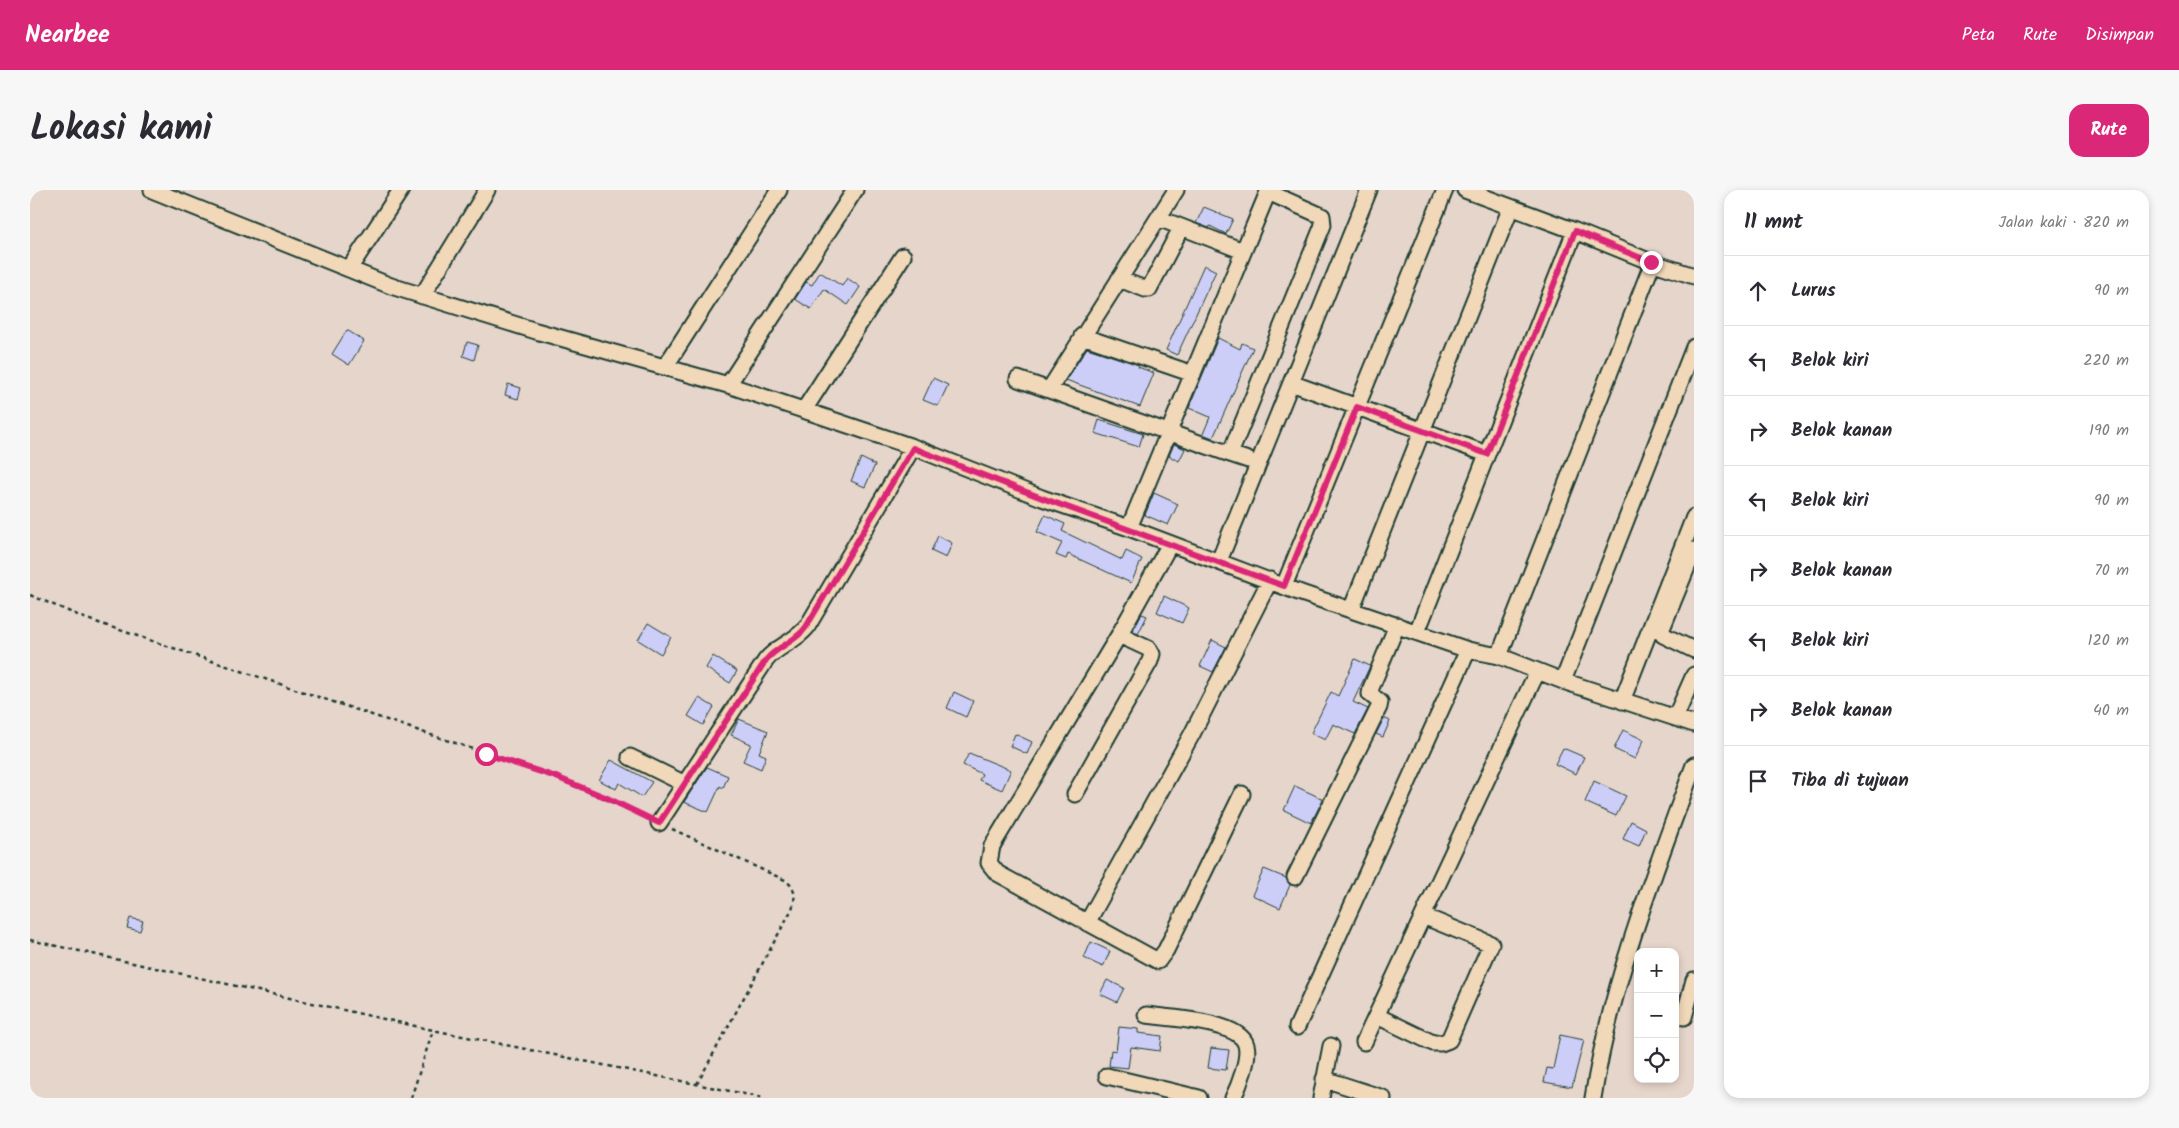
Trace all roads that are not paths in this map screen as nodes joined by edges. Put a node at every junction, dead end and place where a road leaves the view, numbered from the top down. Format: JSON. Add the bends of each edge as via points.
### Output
{"nodes":[{"id":1,"x":152,"y":190,"type":"edge"},
{"id":2,"x":402,"y":190,"type":"edge"},
{"id":3,"x":487,"y":190,"type":"edge"},
{"id":4,"x":779,"y":190,"type":"edge"},
{"id":5,"x":855,"y":190,"type":"edge"},
{"id":6,"x":1176,"y":190,"type":"edge"},
{"id":7,"x":1369,"y":190,"type":"edge"},
{"id":8,"x":1445,"y":190,"type":"edge"},
{"id":9,"x":1266,"y":191,"type":"edge"},
{"id":10,"x":1473,"y":191,"type":"edge"},
{"id":11,"x":1511,"y":207,"type":"junction"},
{"id":12,"x":1158,"y":218,"type":"junction"},
{"id":13,"x":1181,"y":228,"type":"junction"},
{"id":14,"x":1575,"y":231,"type":"junction"},
{"id":15,"x":1243,"y":251,"type":"junction"},
{"id":16,"x":902,"y":256,"type":"dead end"},
{"id":17,"x":350,"y":269,"type":"junction"},
{"id":18,"x":1649,"y":272,"type":"dead end"},
{"id":19,"x":1694,"y":276,"type":"edge"},
{"id":20,"x":1119,"y":279,"type":"junction"},
{"id":21,"x":422,"y":296,"type":"junction"},
{"id":22,"x":1082,"y":336,"type":"junction"},
{"id":23,"x":1694,"y":347,"type":"edge"},
{"id":24,"x":664,"y":367,"type":"junction"},
{"id":25,"x":1193,"y":374,"type":"junction"},
{"id":26,"x":1018,"y":379,"type":"dead end"},
{"id":27,"x":1291,"y":383,"type":"junction"},
{"id":28,"x":728,"y":385,"type":"junction"},
{"id":29,"x":1048,"y":390,"type":"junction"},
{"id":30,"x":1357,"y":407,"type":"junction"},
{"id":31,"x":804,"y":410,"type":"junction"},
{"id":32,"x":1422,"y":431,"type":"junction"},
{"id":33,"x":1168,"y":432,"type":"junction"},
{"id":34,"x":913,"y":448,"type":"junction"},
{"id":35,"x":1230,"y":454,"type":"junction"},
{"id":36,"x":1487,"y":454,"type":"junction"},
{"id":37,"x":1248,"y":460,"type":"dead end"},
{"id":38,"x":1694,"y":517,"type":"edge"},
{"id":39,"x":1129,"y":528,"type":"junction"},
{"id":40,"x":1170,"y":544,"type":"junction"},
{"id":41,"x":1694,"y":550,"type":"edge"},
{"id":42,"x":1219,"y":562,"type":"junction"},
{"id":43,"x":1270,"y":580,"type":"junction"},
{"id":44,"x":1284,"y":586,"type":"junction"},
{"id":45,"x":1351,"y":610,"type":"junction"},
{"id":46,"x":1397,"y":625,"type":"junction"},
{"id":47,"x":1417,"y":632,"type":"junction"},
{"id":48,"x":1119,"y":635,"type":"junction"},
{"id":49,"x":1468,"y":650,"type":"junction"},
{"id":50,"x":1694,"y":650,"type":"edge"},
{"id":51,"x":1499,"y":656,"type":"junction"},
{"id":52,"x":1537,"y":672,"type":"junction"},
{"id":53,"x":1694,"y":675,"type":"edge"},
{"id":54,"x":1563,"y":681,"type":"junction"},
{"id":55,"x":1622,"y":701,"type":"junction"},
{"id":56,"x":1675,"y":718,"type":"junction"},
{"id":57,"x":1694,"y":724,"type":"edge"},
{"id":58,"x":630,"y":757,"type":"dead end"},
{"id":59,"x":1694,"y":765,"type":"edge"},
{"id":60,"x":685,"y":784,"type":"junction"},
{"id":61,"x":1075,"y":794,"type":"dead end"},
{"id":62,"x":1242,"y":794,"type":"dead end"},
{"id":63,"x":659,"y":823,"type":"road end"},
{"id":64,"x":1295,"y":877,"type":"dead end"},
{"id":65,"x":1424,"y":916,"type":"junction"},
{"id":66,"x":1090,"y":918,"type":"junction"},
{"id":67,"x":1694,"y":980,"type":"edge"},
{"id":68,"x":1146,"y":1015,"type":"dead end"},
{"id":69,"x":1377,"y":1016,"type":"junction"},
{"id":70,"x":1684,"y":1017,"type":"dead end"},
{"id":71,"x":1297,"y":1026,"type":"dead end"},
{"id":72,"x":1364,"y":1042,"type":"dead end"},
{"id":73,"x":1331,"y":1046,"type":"dead end"},
{"id":74,"x":1107,"y":1076,"type":"dead end"},
{"id":75,"x":1324,"y":1079,"type":"junction"},
{"id":76,"x":1199,"y":1098,"type":"edge"},
{"id":77,"x":1233,"y":1098,"type":"edge"},
{"id":78,"x":1321,"y":1098,"type":"edge"},
{"id":79,"x":1383,"y":1098,"type":"edge"},
{"id":80,"x":1593,"y":1098,"type":"edge"}],
"edges":[{"from":1,"to":17,"type":"street"},
{"from":2,"to":17,"type":"street"},
{"from":3,"to":21,"type":"street"},
{"from":4,"to":24,"type":"street"},
{"from":5,"to":28,"type":"street"},
{"from":6,"to":12,"type":"street"},
{"from":7,"to":27,"type":"street"},
{"from":8,"to":30,"type":"street"},
{"from":9,"to":15,"type":"street"},
{"from":9,"to":35,"type":"street","via":[[1318,213],[1322,216],[1323,226]]},
{"from":10,"to":11,"type":"street"},
{"from":11,"to":14,"type":"street"},
{"from":11,"to":32,"type":"street"},
{"from":12,"to":13,"type":"street"},
{"from":12,"to":20,"type":"street"},
{"from":13,"to":15,"type":"street"},
{"from":13,"to":20,"type":"street","via":[[1149,289]]},
{"from":14,"to":19,"type":"street"},
{"from":14,"to":36,"type":"street"},
{"from":15,"to":25,"type":"street"},
{"from":16,"to":31,"type":"street"},
{"from":17,"to":21,"type":"street"},
{"from":18,"to":51,"type":"street"},
{"from":20,"to":22,"type":"street"},
{"from":21,"to":24,"type":"street"},
{"from":22,"to":25,"type":"street"},
{"from":22,"to":29,"type":"street"},
{"from":23,"to":54,"type":"street"},
{"from":24,"to":28,"type":"street"},
{"from":25,"to":33,"type":"street"},
{"from":26,"to":29,"type":"street"},
{"from":27,"to":30,"type":"street"},
{"from":27,"to":42,"type":"street"},
{"from":28,"to":31,"type":"street"},
{"from":29,"to":33,"type":"street"},
{"from":30,"to":32,"type":"street"},
{"from":30,"to":44,"type":"street"},
{"from":31,"to":34,"type":"street"},
{"from":32,"to":36,"type":"street"},
{"from":32,"to":45,"type":"street"},
{"from":33,"to":35,"type":"street"},
{"from":33,"to":39,"type":"street"},
{"from":34,"to":39,"type":"street"},
{"from":34,"to":60,"type":"street","via":[[806,627],[800,635],[769,656]]},
{"from":35,"to":37,"type":"street"},
{"from":36,"to":47,"type":"street"},
{"from":38,"to":55,"type":"street"},
{"from":39,"to":40,"type":"street"},
{"from":40,"to":42,"type":"street"},
{"from":40,"to":48,"type":"street"},
{"from":41,"to":50,"type":"street","via":[[1661,631]]},
{"from":42,"to":43,"type":"street"},
{"from":43,"to":44,"type":"street"},
{"from":43,"to":66,"type":"street","via":[[1194,729]]},
{"from":44,"to":45,"type":"street"},
{"from":45,"to":46,"type":"street"},
{"from":46,"to":47,"type":"street"},
{"from":46,"to":64,"type":"street","via":[[1371,688],[1370,694],[1380,702],[1379,707]]},
{"from":47,"to":49,"type":"street"},
{"from":48,"to":61,"type":"street","via":[[1152,654]]},
{"from":48,"to":66,"type":"street","via":[[989,855],[989,863],[997,873]]},
{"from":49,"to":51,"type":"street"},
{"from":49,"to":71,"type":"street"},
{"from":51,"to":52,"type":"street"},
{"from":52,"to":54,"type":"street"},
{"from":52,"to":65,"type":"street"},
{"from":53,"to":56,"type":"street"},
{"from":54,"to":55,"type":"street"},
{"from":55,"to":56,"type":"street"},
{"from":56,"to":57,"type":"street"},
{"from":58,"to":60,"type":"street"},
{"from":59,"to":80,"type":"street","via":[[1632,938],[1600,1053]]},
{"from":60,"to":63,"type":"street"},
{"from":62,"to":66,"type":"street","via":[[1158,962]]},
{"from":65,"to":69,"type":"street"},
{"from":65,"to":69,"type":"street","via":[[1490,944],[1449,1040],[1433,1043]]},
{"from":67,"to":70,"type":"street"},
{"from":68,"to":77,"type":"street","via":[[1226,1027],[1240,1034],[1247,1052]]},
{"from":69,"to":72,"type":"street"},
{"from":73,"to":75,"type":"street"},
{"from":74,"to":76,"type":"street"},
{"from":75,"to":78,"type":"street"},
{"from":75,"to":79,"type":"street"}]}
